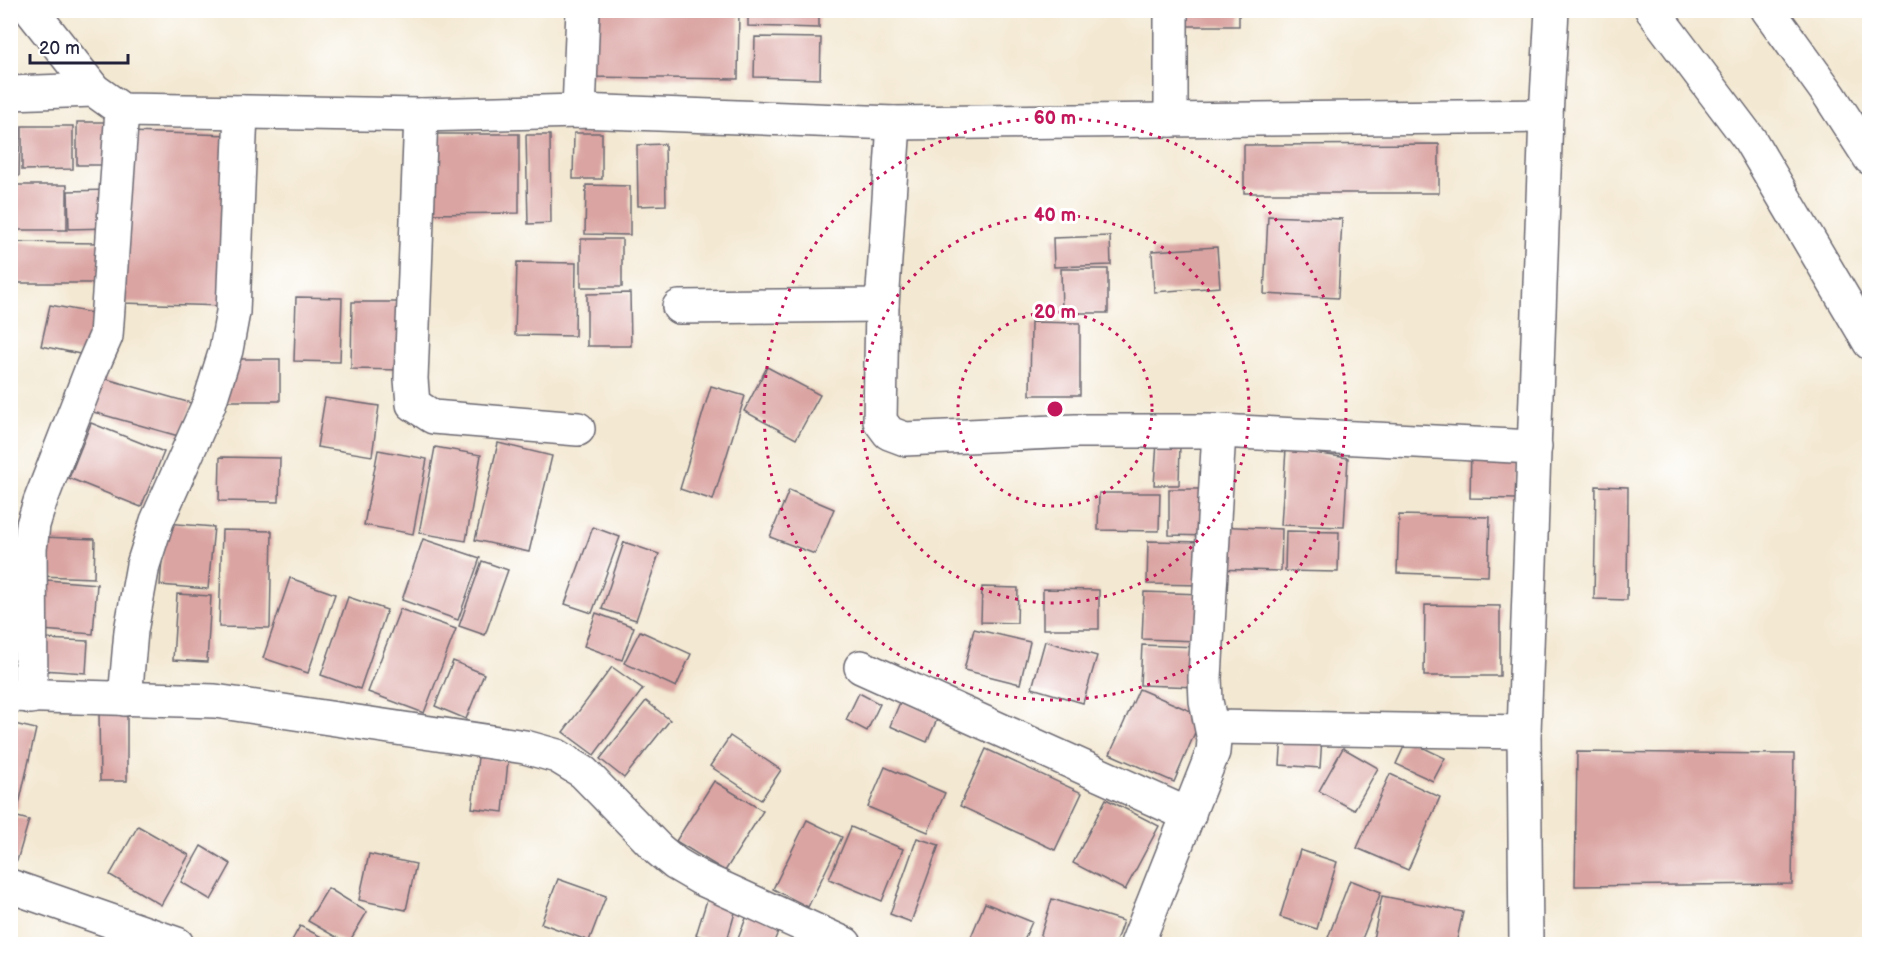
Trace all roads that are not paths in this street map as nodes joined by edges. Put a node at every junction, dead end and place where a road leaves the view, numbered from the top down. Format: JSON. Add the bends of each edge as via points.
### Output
{"nodes":[{"id":1,"x":31,"y":10,"type":"edge"},
{"id":2,"x":583,"y":10,"type":"edge"},
{"id":3,"x":1171,"y":10,"type":"edge"},
{"id":4,"x":1552,"y":10,"type":"edge"},
{"id":5,"x":1652,"y":10,"type":"edge"},
{"id":6,"x":1768,"y":10,"type":"edge"},
{"id":7,"x":94,"y":90,"type":"junction"},
{"id":8,"x":10,"y":93,"type":"edge"},
{"id":9,"x":122,"y":110,"type":"junction"},
{"id":10,"x":579,"y":111,"type":"junction"},
{"id":11,"x":241,"y":112,"type":"junction"},
{"id":12,"x":421,"y":114,"type":"junction"},
{"id":13,"x":1546,"y":116,"type":"junction"},
{"id":14,"x":1171,"y":120,"type":"junction"},
{"id":15,"x":894,"y":123,"type":"junction"},
{"id":16,"x":1869,"y":158,"type":"edge"},
{"id":17,"x":882,"y":305,"type":"junction"},
{"id":18,"x":679,"y":307,"type":"dead end"},
{"id":19,"x":1869,"y":343,"type":"edge"},
{"id":20,"x":578,"y":429,"type":"dead end"},
{"id":21,"x":1219,"y":431,"type":"junction"},
{"id":22,"x":1535,"y":447,"type":"junction"},
{"id":23,"x":861,"y":667,"type":"dead end"},
{"id":24,"x":21,"y":696,"type":"edge"},
{"id":25,"x":125,"y":699,"type":"junction"},
{"id":26,"x":1212,"y":727,"type":"junction"},
{"id":27,"x":1524,"y":732,"type":"junction"},
{"id":28,"x":1189,"y":815,"type":"junction"},
{"id":29,"x":10,"y":886,"type":"edge"},
{"id":30,"x":177,"y":945,"type":"edge"},
{"id":31,"x":845,"y":945,"type":"edge"},
{"id":32,"x":1137,"y":945,"type":"edge"},
{"id":33,"x":1526,"y":945,"type":"edge"}],
"edges":[{"from":1,"to":7,"type":"street"},
{"from":2,"to":10,"type":"street"},
{"from":3,"to":14,"type":"street"},
{"from":4,"to":13,"type":"street"},
{"from":5,"to":19,"type":"street","via":[[1750,140]]},
{"from":6,"to":16,"type":"street"},
{"from":7,"to":8,"type":"street"},
{"from":7,"to":9,"type":"street"},
{"from":9,"to":11,"type":"street"},
{"from":9,"to":24,"type":"street","via":[[106,336],[33,525]]},
{"from":10,"to":12,"type":"street"},
{"from":10,"to":15,"type":"street"},
{"from":11,"to":12,"type":"street"},
{"from":11,"to":25,"type":"street","via":[[233,312],[226,350],[209,405],[157,521],[143,564],[131,631]]},
{"from":12,"to":20,"type":"street","via":[[413,405],[433,417]]},
{"from":13,"to":14,"type":"street"},
{"from":13,"to":22,"type":"street"},
{"from":14,"to":15,"type":"street"},
{"from":15,"to":17,"type":"street"},
{"from":17,"to":18,"type":"street"},
{"from":17,"to":21,"type":"street","via":[[880,421],[889,434],[905,439],[1075,431]]},
{"from":21,"to":22,"type":"street"},
{"from":21,"to":26,"type":"street","via":[[1205,678]]},
{"from":22,"to":27,"type":"street"},
{"from":23,"to":28,"type":"street"},
{"from":24,"to":25,"type":"street"},
{"from":25,"to":31,"type":"street","via":[[215,701],[525,747],[557,756],[583,772],[676,864]]},
{"from":26,"to":27,"type":"street"},
{"from":26,"to":28,"type":"street","via":[[1213,752]]},
{"from":27,"to":33,"type":"street"},
{"from":28,"to":32,"type":"street"},
{"from":29,"to":30,"type":"street"}]}
